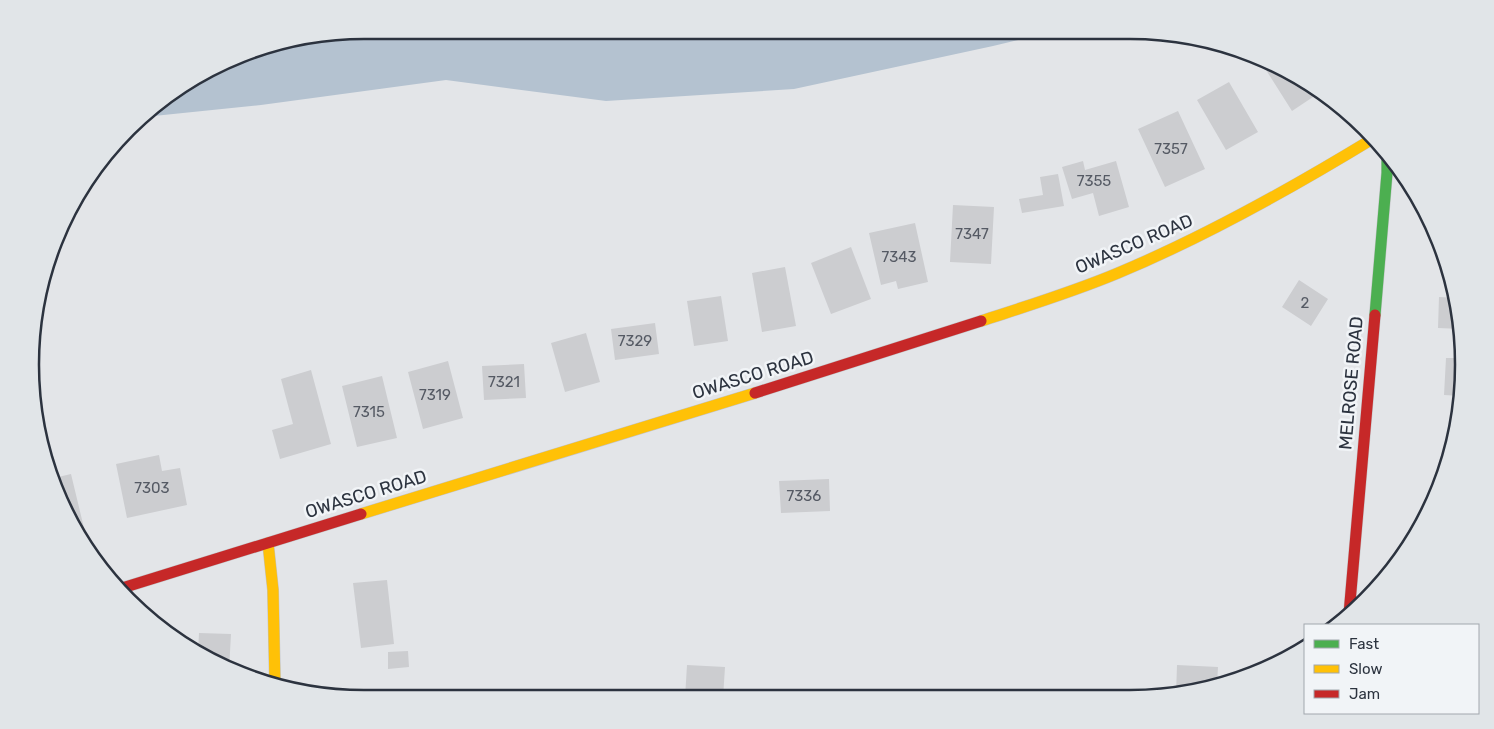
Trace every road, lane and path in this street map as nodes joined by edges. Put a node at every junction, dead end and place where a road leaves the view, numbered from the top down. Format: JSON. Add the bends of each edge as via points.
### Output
{"nodes":[{"id":1,"x":1367,"y":142,"type":"edge"},
{"id":2,"x":1387,"y":165,"type":"edge"},
{"id":3,"x":268,"y":543,"type":"junction"},
{"id":4,"x":127,"y":587,"type":"edge"},
{"id":5,"x":1349,"y":605,"type":"edge"},
{"id":6,"x":275,"y":677,"type":"edge"}],
"edges":[{"from":1,"to":3,"type":"main road","name":"OWASCO ROAD","via":[[1220,226],[1118,273],[1040,302]]},
{"from":2,"to":5,"type":"main road","name":"MELROSE ROAD"},
{"from":3,"to":4,"type":"main road","name":"OWASCO ROAD"},
{"from":3,"to":6,"type":"main road","via":[[273,590]]}]}
